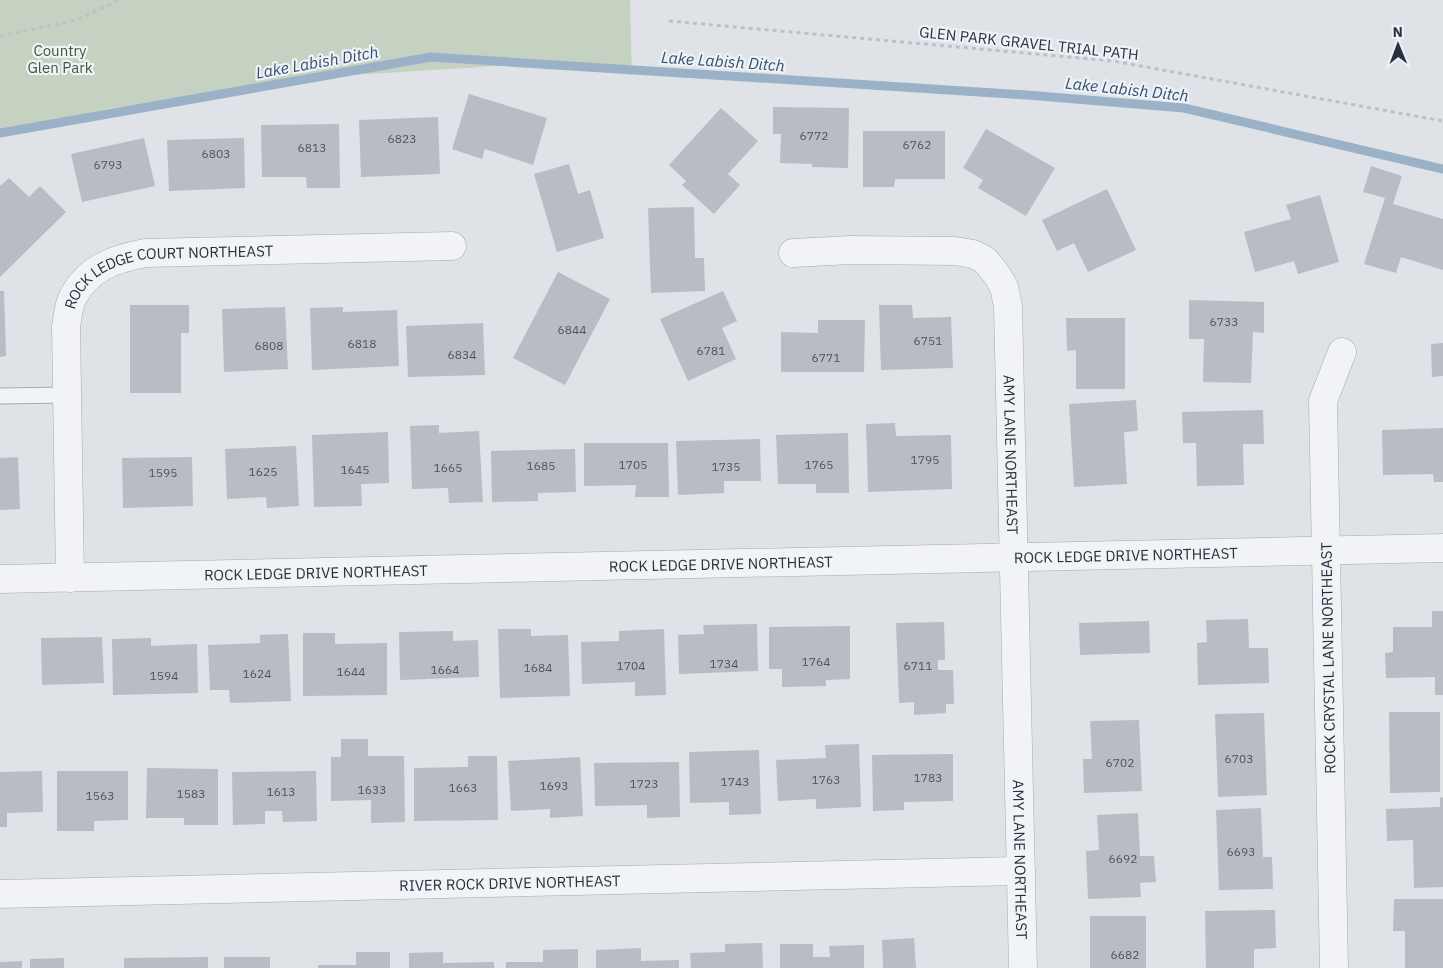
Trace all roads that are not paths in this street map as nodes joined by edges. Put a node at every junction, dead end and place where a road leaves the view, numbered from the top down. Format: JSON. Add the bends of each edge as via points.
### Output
{"nodes":[{"id":1,"x":452,"y":246,"type":"dead end"},
{"id":2,"x":793,"y":253,"type":"dead end"},
{"id":3,"x":1342,"y":352,"type":"dead end"},
{"id":4,"x":67,"y":395,"type":"junction"},
{"id":5,"x":0,"y":396,"type":"edge"},
{"id":6,"x":1443,"y":548,"type":"edge"},
{"id":7,"x":1326,"y":550,"type":"junction"},
{"id":8,"x":1013,"y":558,"type":"junction"},
{"id":9,"x":70,"y":578,"type":"junction"},
{"id":10,"x":0,"y":579,"type":"edge"},
{"id":11,"x":1021,"y":871,"type":"junction"},
{"id":12,"x":0,"y":894,"type":"edge"},
{"id":13,"x":1023,"y":968,"type":"edge"},
{"id":14,"x":1334,"y":968,"type":"edge"}],
"edges":[{"from":1,"to":4,"type":"street","name":"ROCK LEDGE COURT NORTHEAST","via":[[145,254],[120,258],[99,268],[71,300],[66,326]]},
{"from":2,"to":8,"type":"street","name":"AMY LANE NORTHEAST","via":[[955,251],[984,260],[997,275],[1004,287],[1008,306]]},
{"from":3,"to":7,"type":"street","name":"ROCK CRYSTAL LANE NORTHEAST","via":[[1323,401]]},
{"from":4,"to":5,"type":"lane"},
{"from":4,"to":9,"type":"street","name":"ROCK LEDGE COURT NORTHEAST"},
{"from":6,"to":7,"type":"street","name":"ROCK LEDGE DRIVE NORTHEAST"},
{"from":7,"to":8,"type":"street","name":"ROCK LEDGE DRIVE NORTHEAST"},
{"from":7,"to":14,"type":"street","name":"ROCK CRYSTAL LANE NORTHEAST"},
{"from":8,"to":9,"type":"street","name":"ROCK LEDGE DRIVE NORTHEAST"},
{"from":8,"to":11,"type":"street","name":"AMY LANE NORTHEAST"},
{"from":9,"to":10,"type":"street","name":"ROCK LEDGE DRIVE NORTHEAST"},
{"from":11,"to":12,"type":"street","name":"RIVER ROCK DRIVE NORTHEAST"},
{"from":11,"to":13,"type":"street","name":"AMY LANE NORTHEAST"}]}
